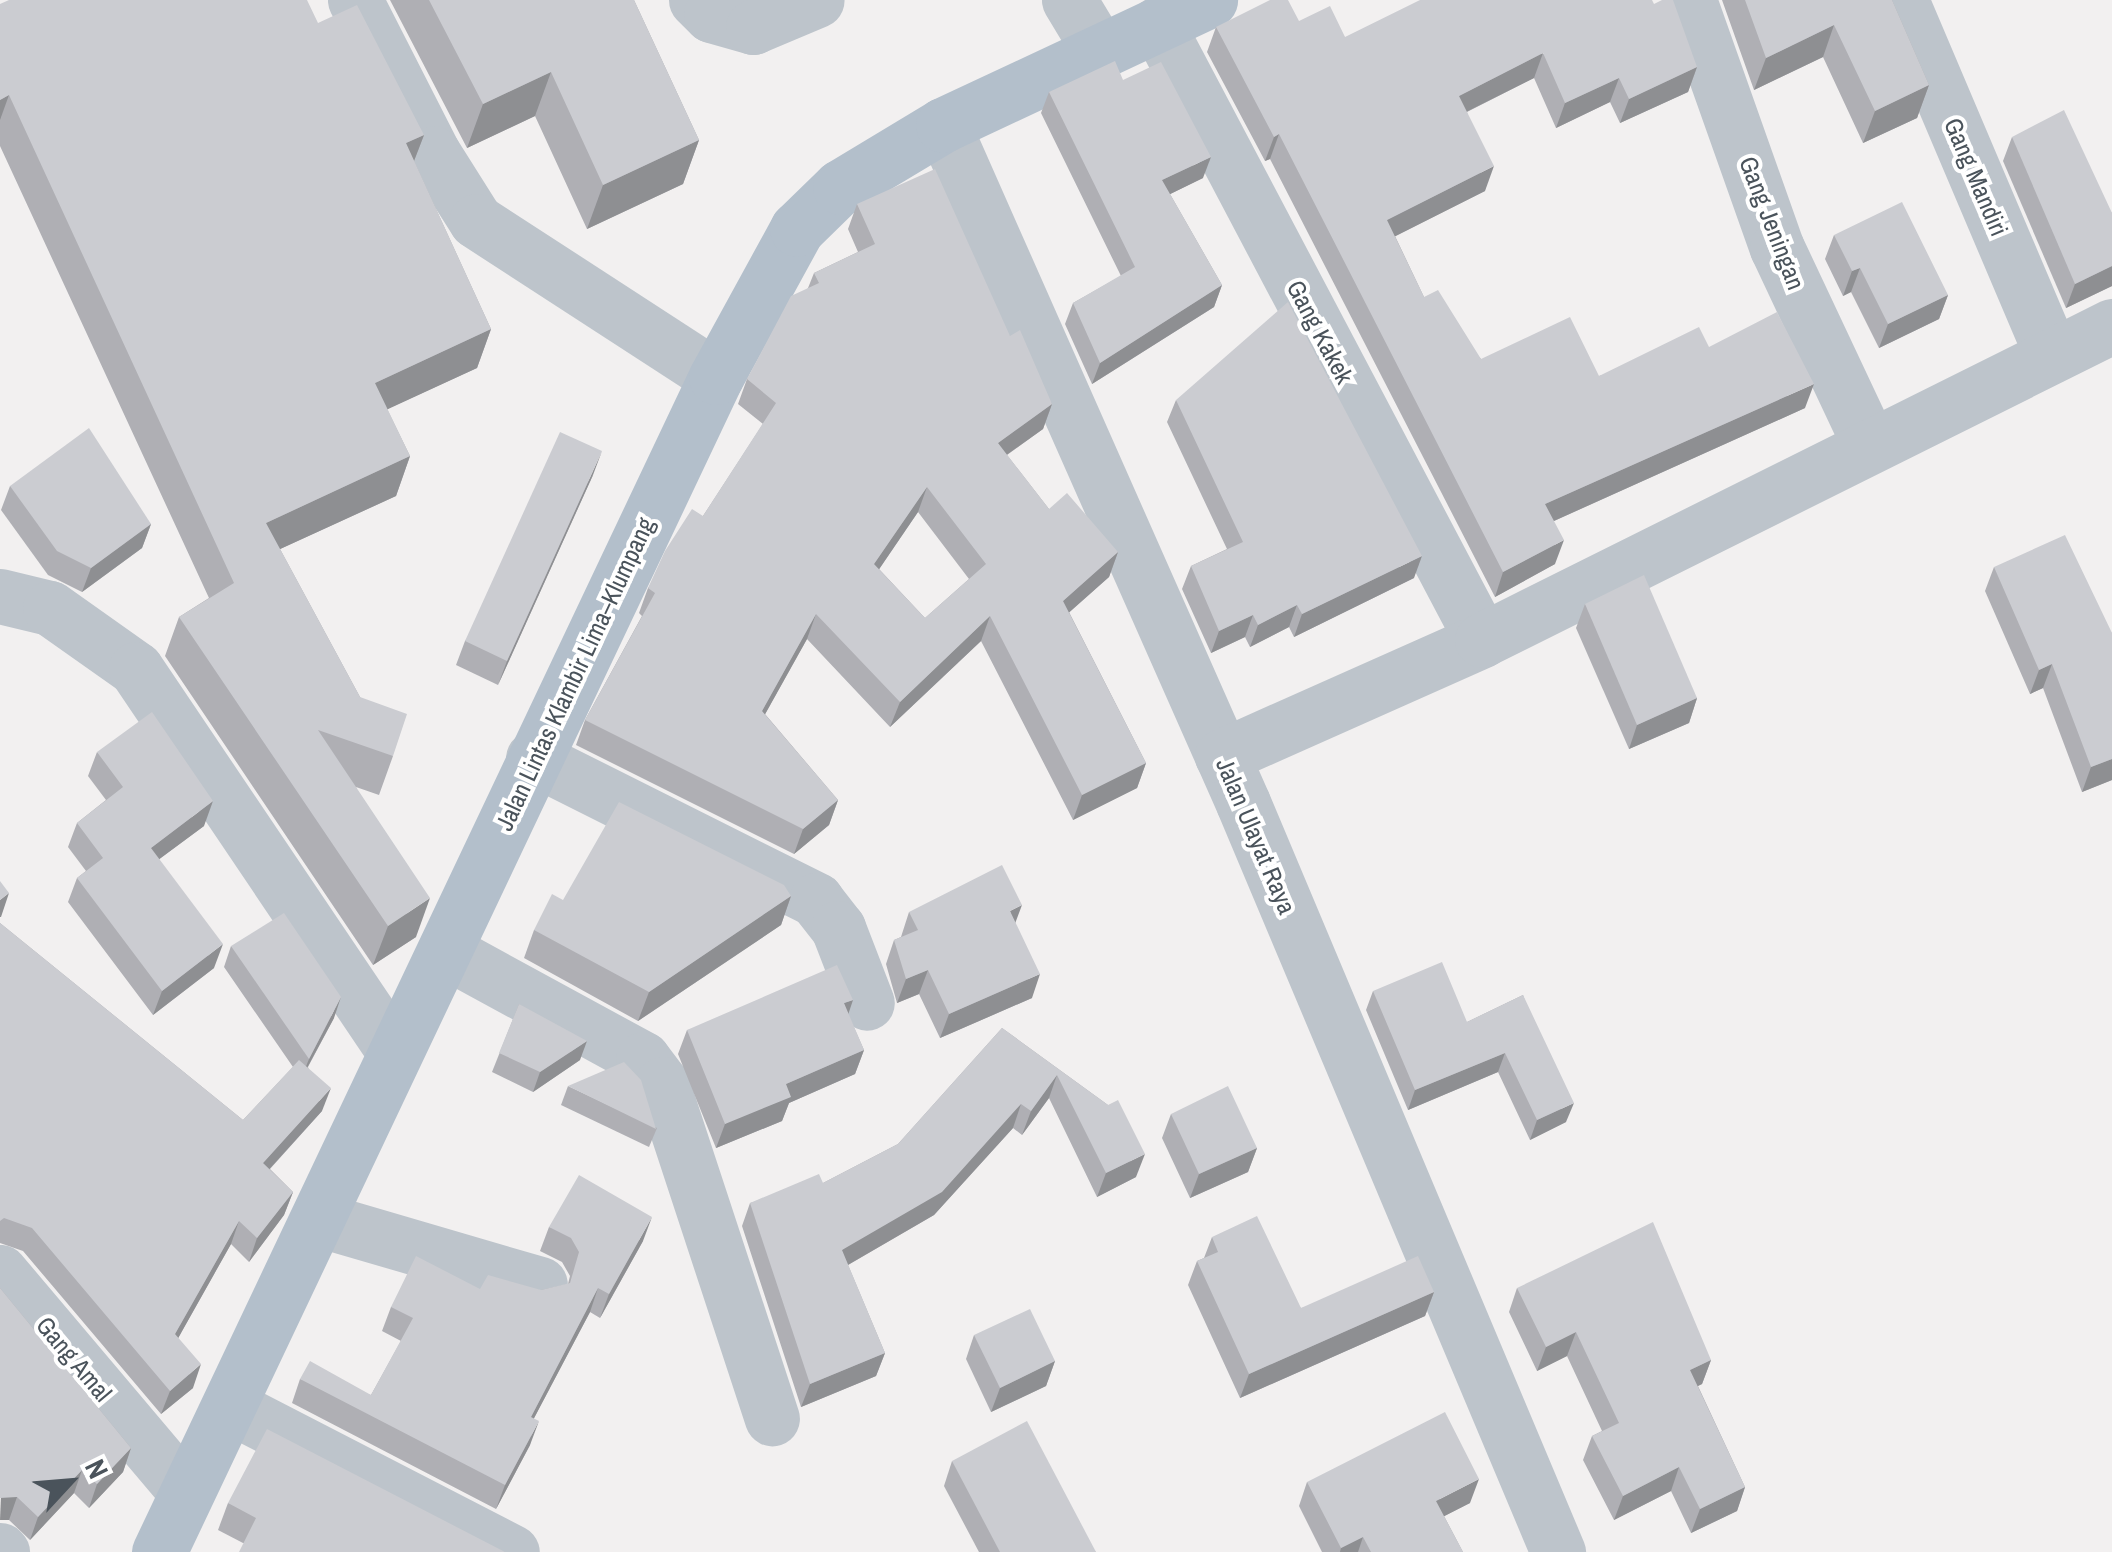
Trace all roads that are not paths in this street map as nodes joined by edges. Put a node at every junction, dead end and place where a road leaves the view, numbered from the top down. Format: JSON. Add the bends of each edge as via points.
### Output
{"nodes":[{"id":1,"x":355,"y":0,"type":"edge"},
{"id":2,"x":696,"y":0,"type":"edge"},
{"id":3,"x":817,"y":0,"type":"edge"},
{"id":4,"x":1070,"y":0,"type":"edge"},
{"id":5,"x":1210,"y":0,"type":"edge"},
{"id":6,"x":1689,"y":0,"type":"edge"},
{"id":7,"x":1901,"y":0,"type":"edge"},
{"id":8,"x":1158,"y":24,"type":"junction"},
{"id":9,"x":1098,"y":48,"type":"junction"},
{"id":10,"x":943,"y":125,"type":"junction"},
{"id":11,"x":2112,"y":326,"type":"edge"},
{"id":12,"x":2052,"y":355,"type":"junction"},
{"id":13,"x":716,"y":377,"type":"junction"},
{"id":14,"x":1868,"y":442,"type":"junction"},
{"id":15,"x":0,"y":596,"type":"edge"},
{"id":16,"x":1482,"y":640,"type":"junction"},
{"id":17,"x":1222,"y":756,"type":"junction"},
{"id":18,"x":534,"y":758,"type":"junction"},
{"id":19,"x":447,"y":952,"type":"junction"},
{"id":20,"x":867,"y":1003,"type":"dead end"},
{"id":21,"x":395,"y":1052,"type":"junction"},
{"id":22,"x":321,"y":1220,"type":"junction"},
{"id":23,"x":0,"y":1272,"type":"edge"},
{"id":24,"x":540,"y":1284,"type":"dead end"},
{"id":25,"x":231,"y":1407,"type":"junction"},
{"id":26,"x":772,"y":1418,"type":"dead end"},
{"id":27,"x":186,"y":1492,"type":"junction"},
{"id":28,"x":159,"y":1552,"type":"edge"},
{"id":29,"x":512,"y":1552,"type":"edge"},
{"id":30,"x":1558,"y":1552,"type":"edge"}],
"edges":[{"from":1,"to":13,"type":"street","via":[[433,153],[476,221]]},
{"from":2,"to":3,"type":"street","via":[[711,16],[752,27]]},
{"from":4,"to":9,"type":"street"},
{"from":5,"to":8,"type":"main road","name":"Jalan Lintas Klambir Lima–Klumpang"},
{"from":6,"to":14,"type":"street","name":"Gang Jeningan","via":[[1777,248]]},
{"from":7,"to":12,"type":"street","name":"Gang Mandiri"},
{"from":8,"to":9,"type":"main road","name":"Jalan Lintas Klambir Lima–Klumpang"},
{"from":8,"to":16,"type":"street","name":"Gang Kakek"},
{"from":9,"to":10,"type":"main road","name":"Jalan Lintas Klambir Lima–Klumpang"},
{"from":10,"to":13,"type":"main road","name":"Jalan Lintas Klambir Lima–Klumpang","via":[[840,187],[798,229]]},
{"from":10,"to":17,"type":"street","name":"Jalan Ulayat Raya"},
{"from":11,"to":12,"type":"street"},
{"from":12,"to":14,"type":"street"},
{"from":13,"to":18,"type":"main road","name":"Jalan Lintas Klambir Lima–Klumpang"},
{"from":14,"to":16,"type":"street"},
{"from":15,"to":21,"type":"street","via":[[50,608],[136,669]]},
{"from":16,"to":17,"type":"street"},
{"from":17,"to":30,"type":"street","name":"Jalan Ulayat Raya"},
{"from":18,"to":19,"type":"main road","name":"Jalan Lintas Klambir Lima–Klumpang"},
{"from":18,"to":20,"type":"street","via":[[816,900],[838,928]]},
{"from":19,"to":21,"type":"main road","name":"Jalan Lintas Klambir Lima–Klumpang"},
{"from":19,"to":26,"type":"street","via":[[643,1059],[662,1084]]},
{"from":21,"to":22,"type":"main road","name":"Jalan Lintas Klambir Lima–Klumpang"},
{"from":22,"to":24,"type":"street"},
{"from":22,"to":25,"type":"main road","name":"Jalan Lintas Klambir Lima–Klumpang"},
{"from":23,"to":27,"type":"street","name":"Gang Amal"},
{"from":25,"to":27,"type":"main road","name":"Jalan Lintas Klambir Lima–Klumpang"},
{"from":25,"to":29,"type":"street"},
{"from":27,"to":28,"type":"main road","name":"Jalan Lintas Klambir Lima–Klumpang"}]}
